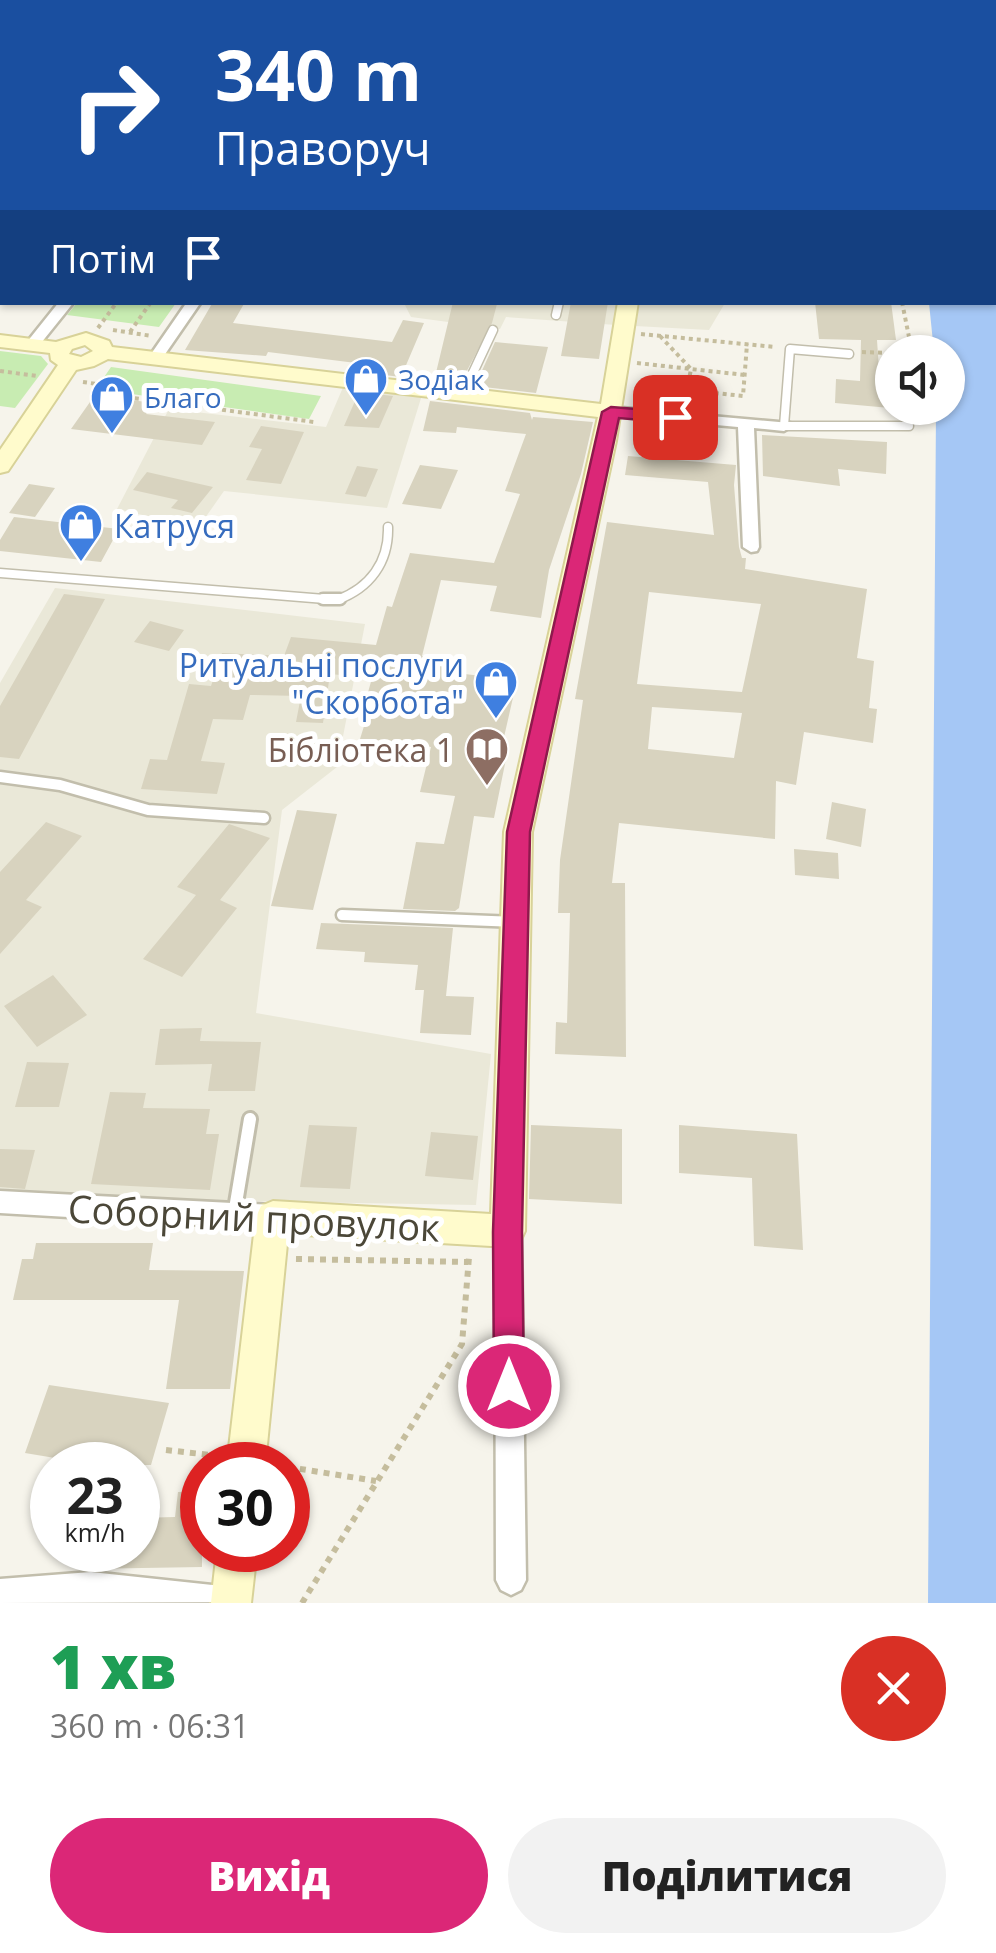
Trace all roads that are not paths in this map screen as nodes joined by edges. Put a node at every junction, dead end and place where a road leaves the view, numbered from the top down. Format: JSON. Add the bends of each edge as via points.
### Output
{"nodes":[{"id":1,"x":65,"y":305,"type":"edge"},
{"id":2,"x":192,"y":305,"type":"edge"},
{"id":3,"x":558,"y":305,"type":"edge"},
{"id":4,"x":628,"y":305,"type":"edge"},
{"id":5,"x":556,"y":315,"type":"dead end"},
{"id":6,"x":492,"y":330,"type":"dead end"},
{"id":7,"x":0,"y":342,"type":"edge"},
{"id":8,"x":32,"y":345,"type":"junction"},
{"id":9,"x":849,"y":354,"type":"road end"},
{"id":10,"x":156,"y":357,"type":"junction"},
{"id":11,"x":63,"y":364,"type":"junction"},
{"id":12,"x":463,"y":394,"type":"junction"},
{"id":13,"x":625,"y":413,"type":"junction"},
{"id":14,"x":746,"y":423,"type":"junction"},
{"id":15,"x":784,"y":426,"type":"junction"},
{"id":16,"x":909,"y":426,"type":"dead end"},
{"id":17,"x":0,"y":466,"type":"edge"},
{"id":18,"x":388,"y":527,"type":"dead end"},
{"id":19,"x":752,"y":548,"type":"dead end"},
{"id":20,"x":0,"y":573,"type":"edge"},
{"id":21,"x":0,"y":777,"type":"edge"},
{"id":22,"x":264,"y":818,"type":"dead end"},
{"id":23,"x":342,"y":915,"type":"dead end"},
{"id":24,"x":515,"y":922,"type":"junction"},
{"id":25,"x":250,"y":1119,"type":"dead end"},
{"id":26,"x":0,"y":1202,"type":"edge"},
{"id":27,"x":234,"y":1215,"type":"junction"},
{"id":28,"x":272,"y":1218,"type":"junction"},
{"id":29,"x":508,"y":1232,"type":"junction"},
{"id":30,"x":248,"y":1442,"type":"edge"},
{"id":31,"x":234,"y":1572,"type":"edge"},
{"id":32,"x":511,"y":1580,"type":"dead end"},
{"id":33,"x":0,"y":1594,"type":"edge"},
{"id":34,"x":231,"y":1602,"type":"edge"}],
"edges":[{"from":1,"to":8,"type":"street"},
{"from":2,"to":10,"type":"street"},
{"from":3,"to":5,"type":"lane"},
{"from":4,"to":13,"type":"main road","via":[[619,361]]},
{"from":6,"to":12,"type":"lane"},
{"from":7,"to":8,"type":"main road"},
{"from":8,"to":11,"type":"main road"},
{"from":9,"to":15,"type":"lane","via":[[790,348]]},
{"from":10,"to":11,"type":"main road","via":[[103,352],[88,362]]},
{"from":10,"to":12,"type":"main road"},
{"from":11,"to":17,"type":"main road"},
{"from":12,"to":13,"type":"main road"},
{"from":13,"to":14,"type":"street"},
{"from":13,"to":24,"type":"main road","via":[[518,832]]},
{"from":14,"to":15,"type":"street"},
{"from":14,"to":19,"type":"street"},
{"from":15,"to":16,"type":"lane"},
{"from":18,"to":20,"type":"lane","via":[[390,544],[381,564],[357,595],[336,600]]},
{"from":21,"to":22,"type":"lane","via":[[60,785],[148,810]]},
{"from":23,"to":24,"type":"lane"},
{"from":24,"to":29,"type":"main road"},
{"from":25,"to":27,"type":"lane"},
{"from":26,"to":27,"type":"street","name":"Соборний провулок"},
{"from":27,"to":28,"type":"street","name":"Соборний провулок"},
{"from":28,"to":29,"type":"main road","name":"Соборний провулок","via":[[470,1246]]},
{"from":28,"to":30,"type":"main road"},
{"from":29,"to":32,"type":"street"},
{"from":31,"to":34,"type":"main road"},
{"from":33,"to":34,"type":"street","via":[[91,1588]]}]}
